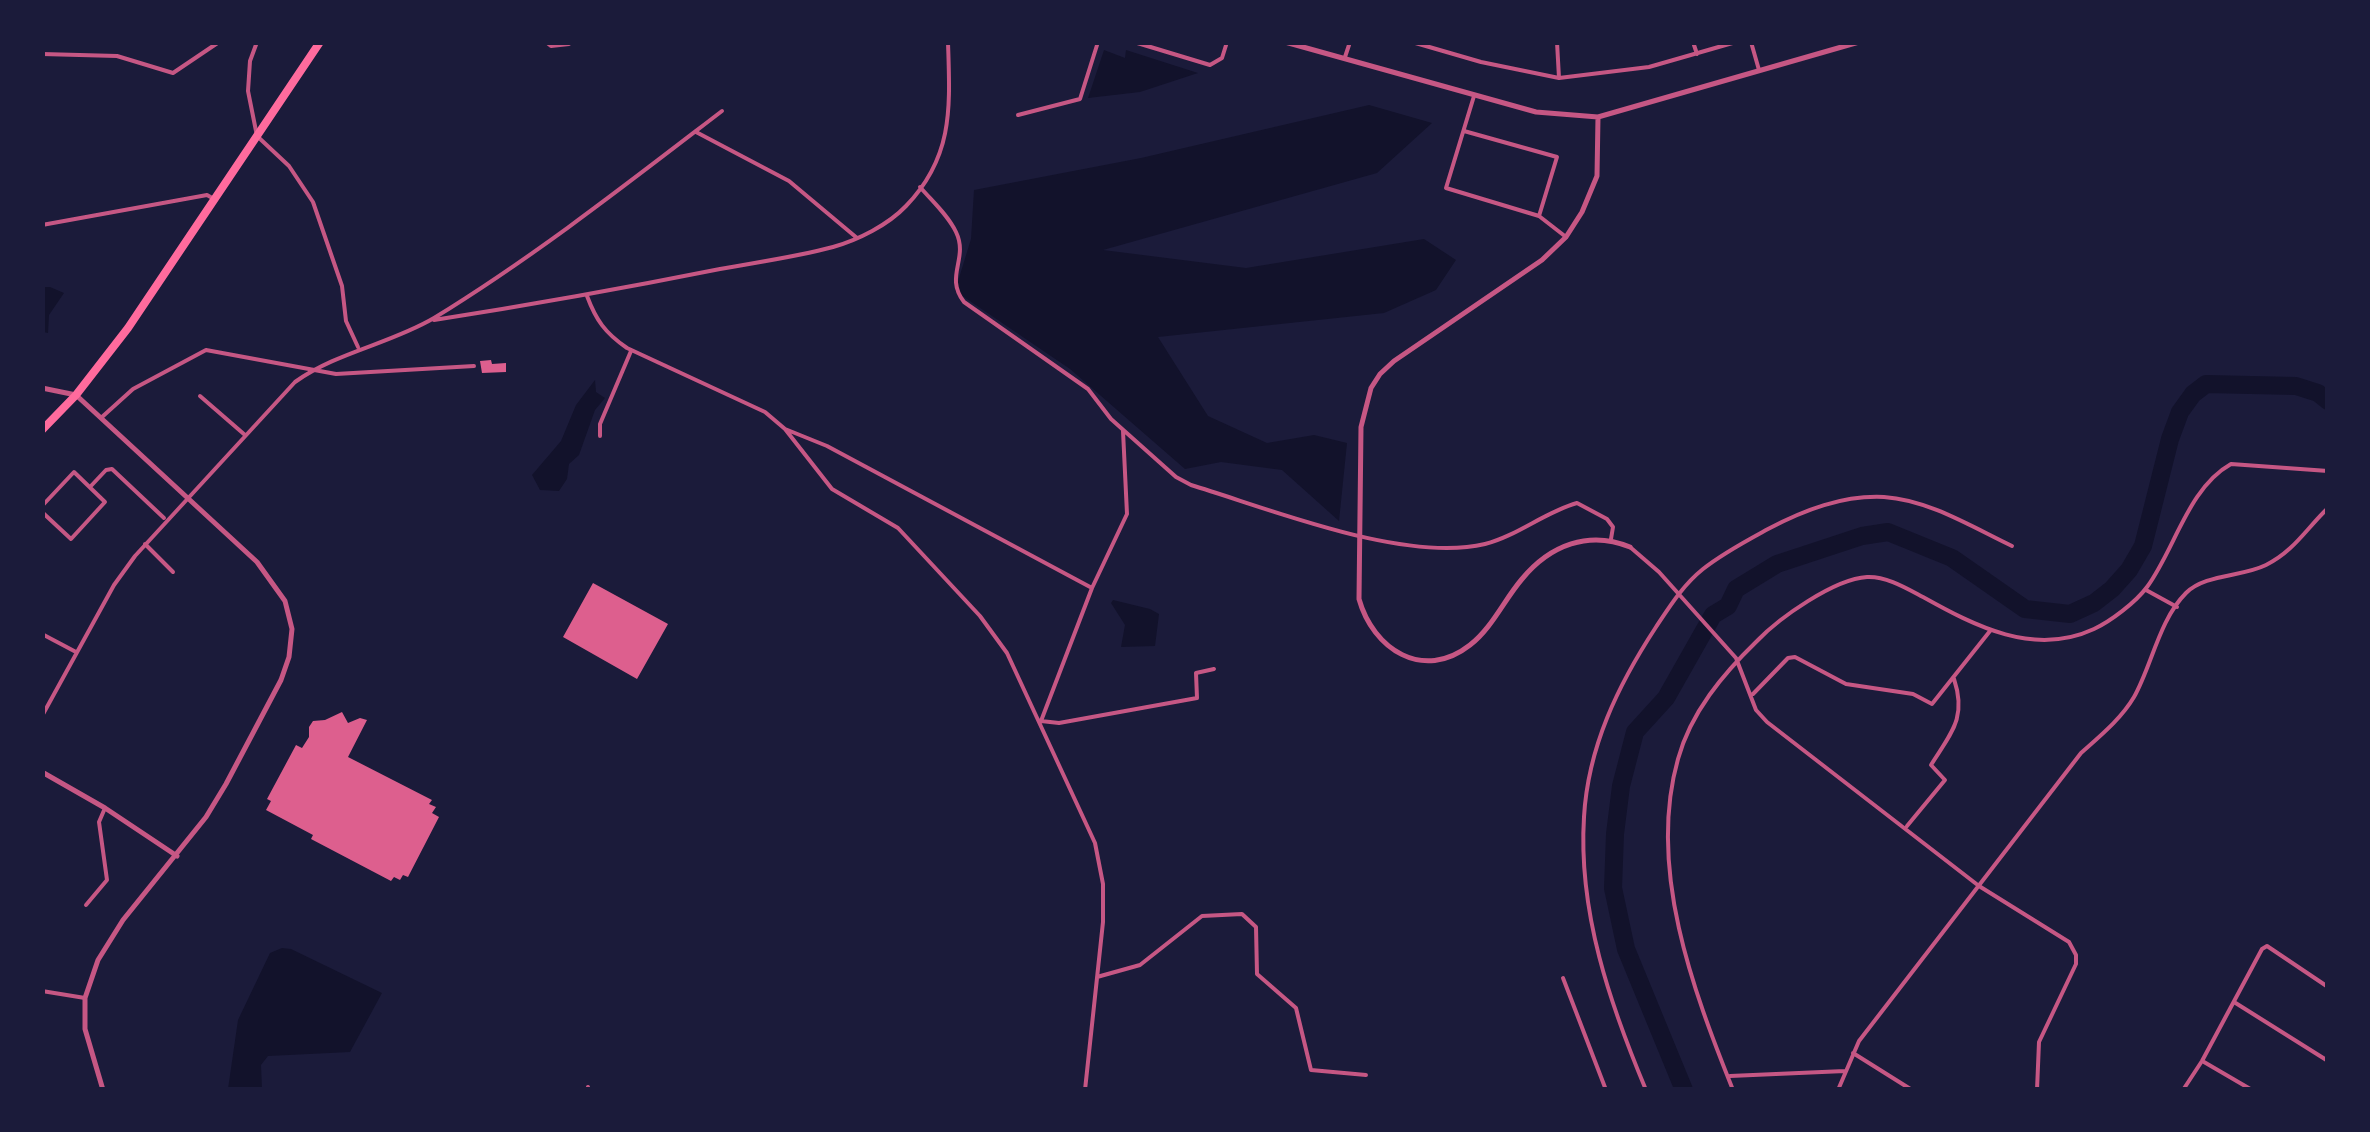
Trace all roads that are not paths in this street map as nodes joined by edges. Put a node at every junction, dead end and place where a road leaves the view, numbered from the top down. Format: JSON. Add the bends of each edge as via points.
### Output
{"nodes":[{"id":1,"x":218,"y":42,"type":"edge"},
{"id":2,"x":257,"y":42,"type":"edge"},
{"id":3,"x":320,"y":42,"type":"edge"},
{"id":4,"x":546,"y":42,"type":"edge"},
{"id":5,"x":948,"y":42,"type":"edge"},
{"id":6,"x":1098,"y":42,"type":"edge"},
{"id":7,"x":1134,"y":42,"type":"edge"},
{"id":8,"x":1227,"y":42,"type":"edge"},
{"id":9,"x":1285,"y":42,"type":"edge"},
{"id":10,"x":1350,"y":42,"type":"edge"},
{"id":11,"x":1412,"y":42,"type":"edge"},
{"id":12,"x":1557,"y":42,"type":"edge"},
{"id":13,"x":1694,"y":42,"type":"edge"},
{"id":14,"x":1736,"y":42,"type":"edge"},
{"id":15,"x":1752,"y":42,"type":"edge"},
{"id":16,"x":1860,"y":42,"type":"edge"},
{"id":17,"x":568,"y":44,"type":"edge"},
{"id":18,"x":42,"y":54,"type":"edge"},
{"id":19,"x":1696,"y":54,"type":"junction"},
{"id":20,"x":1343,"y":60,"type":"junction"},
{"id":21,"x":1760,"y":70,"type":"junction"},
{"id":22,"x":1559,"y":78,"type":"junction"},
{"id":23,"x":1474,"y":96,"type":"junction"},
{"id":24,"x":722,"y":111,"type":"dead end"},
{"id":25,"x":1018,"y":115,"type":"dead end"},
{"id":26,"x":1598,"y":117,"type":"junction"},
{"id":27,"x":1464,"y":131,"type":"junction"},
{"id":28,"x":696,"y":132,"type":"junction"},
{"id":29,"x":257,"y":136,"type":"junction"},
{"id":30,"x":920,"y":187,"type":"junction"},
{"id":31,"x":214,"y":198,"type":"junction"},
{"id":32,"x":1539,"y":216,"type":"junction"},
{"id":33,"x":42,"y":225,"type":"edge"},
{"id":34,"x":1566,"y":237,"type":"junction"},
{"id":35,"x":858,"y":238,"type":"junction"},
{"id":36,"x":587,"y":296,"type":"junction"},
{"id":37,"x":430,"y":320,"type":"junction"},
{"id":38,"x":358,"y":349,"type":"junction"},
{"id":39,"x":632,"y":350,"type":"junction"},
{"id":40,"x":474,"y":366,"type":"dead end"},
{"id":41,"x":311,"y":370,"type":"junction"},
{"id":42,"x":42,"y":388,"type":"edge"},
{"id":43,"x":76,"y":396,"type":"junction"},
{"id":44,"x":200,"y":396,"type":"dead end"},
{"id":45,"x":102,"y":417,"type":"junction"},
{"id":46,"x":785,"y":429,"type":"junction"},
{"id":47,"x":42,"y":430,"type":"edge"},
{"id":48,"x":1123,"y":430,"type":"junction"},
{"id":49,"x":245,"y":436,"type":"junction"},
{"id":50,"x":600,"y":436,"type":"dead end"},
{"id":51,"x":2328,"y":470,"type":"edge"},
{"id":52,"x":90,"y":487,"type":"junction"},
{"id":53,"x":187,"y":498,"type":"junction"},
{"id":54,"x":2328,"y":508,"type":"edge"},
{"id":55,"x":42,"y":509,"type":"edge"},
{"id":56,"x":165,"y":520,"type":"junction"},
{"id":57,"x":1358,"y":534,"type":"junction"},
{"id":58,"x":1612,"y":539,"type":"junction"},
{"id":59,"x":145,"y":544,"type":"junction"},
{"id":60,"x":2012,"y":546,"type":"dead end"},
{"id":61,"x":1630,"y":547,"type":"joint"},
{"id":62,"x":173,"y":572,"type":"dead end"},
{"id":63,"x":1092,"y":588,"type":"junction"},
{"id":64,"x":2146,"y":590,"type":"junction"},
{"id":65,"x":1680,"y":595,"type":"junction"},
{"id":66,"x":2176,"y":607,"type":"junction"},
{"id":67,"x":1990,"y":631,"type":"junction"},
{"id":68,"x":42,"y":634,"type":"edge"},
{"id":69,"x":76,"y":652,"type":"junction"},
{"id":70,"x":1737,"y":659,"type":"junction"},
{"id":71,"x":1214,"y":669,"type":"dead end"},
{"id":72,"x":1954,"y":678,"type":"junction"},
{"id":73,"x":1753,"y":694,"type":"dead end"},
{"id":74,"x":42,"y":716,"type":"edge"},
{"id":75,"x":1040,"y":721,"type":"junction"},
{"id":76,"x":42,"y":772,"type":"edge"},
{"id":77,"x":105,"y":808,"type":"junction"},
{"id":78,"x":1907,"y":826,"type":"dead end"},
{"id":79,"x":178,"y":856,"type":"junction"},
{"id":80,"x":1979,"y":886,"type":"junction"},
{"id":81,"x":86,"y":906,"type":"dead end"},
{"id":82,"x":1097,"y":977,"type":"junction"},
{"id":83,"x":1563,"y":978,"type":"dead end"},
{"id":84,"x":2328,"y":987,"type":"edge"},
{"id":85,"x":42,"y":991,"type":"edge"},
{"id":86,"x":85,"y":998,"type":"junction"},
{"id":87,"x":2234,"y":1002,"type":"junction"},
{"id":88,"x":1853,"y":1053,"type":"junction"},
{"id":89,"x":2202,"y":1061,"type":"junction"},
{"id":90,"x":2328,"y":1061,"type":"edge"},
{"id":91,"x":1845,"y":1071,"type":"junction"},
{"id":92,"x":1366,"y":1075,"type":"dead end"},
{"id":93,"x":1728,"y":1076,"type":"junction"},
{"id":94,"x":103,"y":1090,"type":"edge"},
{"id":95,"x":1085,"y":1090,"type":"edge"},
{"id":96,"x":1606,"y":1090,"type":"edge"},
{"id":97,"x":1646,"y":1090,"type":"edge"},
{"id":98,"x":1733,"y":1090,"type":"edge"},
{"id":99,"x":1838,"y":1090,"type":"edge"},
{"id":100,"x":1912,"y":1090,"type":"edge"},
{"id":101,"x":2036,"y":1090,"type":"edge"},
{"id":102,"x":2183,"y":1090,"type":"edge"},
{"id":103,"x":2252,"y":1090,"type":"edge"}],
"edges":[{"from":1,"to":18,"type":"street","via":[[173,72],[117,56]]},
{"from":2,"to":29,"type":"street","via":[[248,91]]},
{"from":3,"to":29,"type":"highway"},
{"from":4,"to":17,"type":"street"},
{"from":5,"to":30,"type":"street","via":[[944,146]]},
{"from":6,"to":25,"type":"street","via":[[1080,98]]},
{"from":7,"to":8,"type":"street","via":[[1210,65],[1222,58]]},
{"from":9,"to":20,"type":"street"},
{"from":10,"to":20,"type":"street"},
{"from":11,"to":22,"type":"street"},
{"from":12,"to":22,"type":"street"},
{"from":13,"to":19,"type":"street"},
{"from":14,"to":19,"type":"street"},
{"from":15,"to":21,"type":"street"},
{"from":16,"to":21,"type":"street"},
{"from":19,"to":22,"type":"street"},
{"from":20,"to":23,"type":"street"},
{"from":21,"to":26,"type":"street"},
{"from":23,"to":26,"type":"street","via":[[1536,112]]},
{"from":23,"to":27,"type":"street"},
{"from":24,"to":28,"type":"street"},
{"from":26,"to":34,"type":"street","via":[[1597,176]]},
{"from":27,"to":32,"type":"street","via":[[1446,188]]},
{"from":27,"to":32,"type":"street","via":[[1557,157]]},
{"from":28,"to":35,"type":"street","via":[[789,181]]},
{"from":28,"to":37,"type":"street","via":[[559,236]]},
{"from":29,"to":31,"type":"highway"},
{"from":29,"to":38,"type":"street","via":[[313,202]]},
{"from":30,"to":35,"type":"street","via":[[905,207]]},
{"from":30,"to":48,"type":"street","via":[[957,234],[955,291],[964,302],[1088,388]]},
{"from":31,"to":33,"type":"street"},
{"from":31,"to":43,"type":"highway"},
{"from":32,"to":34,"type":"street"},
{"from":34,"to":57,"type":"street","via":[[1380,374],[1365,403]]},
{"from":35,"to":36,"type":"street"},
{"from":36,"to":37,"type":"street"},
{"from":36,"to":39,"type":"street","via":[[607,335]]},
{"from":37,"to":38,"type":"street"},
{"from":38,"to":41,"type":"street"},
{"from":39,"to":46,"type":"street","via":[[765,412]]},
{"from":39,"to":50,"type":"street"},
{"from":40,"to":41,"type":"street"},
{"from":41,"to":45,"type":"street","via":[[206,350],[133,388]]},
{"from":41,"to":49,"type":"street"},
{"from":42,"to":43,"type":"street"},
{"from":43,"to":45,"type":"street"},
{"from":43,"to":47,"type":"highway"},
{"from":44,"to":49,"type":"street"},
{"from":45,"to":53,"type":"street"},
{"from":46,"to":63,"type":"street"},
{"from":46,"to":75,"type":"street","via":[[832,489],[898,528],[980,616],[1007,653]]},
{"from":48,"to":57,"type":"street","via":[[1191,485]]},
{"from":48,"to":63,"type":"street","via":[[1127,514]]},
{"from":49,"to":53,"type":"street"},
{"from":51,"to":64,"type":"street","via":[[2231,464],[2221,469],[2202,490]]},
{"from":52,"to":55,"type":"street","via":[[74,472]]},
{"from":52,"to":55,"type":"street","via":[[105,502],[72,538]]},
{"from":52,"to":56,"type":"street","via":[[112,469]]},
{"from":53,"to":56,"type":"street"},
{"from":53,"to":79,"type":"street","via":[[266,572],[285,600],[292,629],[286,668],[268,708]]},
{"from":54,"to":66,"type":"street","via":[[2287,554],[2195,586]]},
{"from":56,"to":59,"type":"street"},
{"from":57,"to":58,"type":"street","via":[[1454,548],[1488,543],[1577,503],[1607,519]]},
{"from":57,"to":58,"type":"street","via":[[1359,599],[1368,624],[1382,644],[1420,660],[1466,648],[1546,557],[1566,545]]},
{"from":58,"to":61,"type":"street"},
{"from":59,"to":62,"type":"street"},
{"from":59,"to":69,"type":"street"},
{"from":60,"to":65,"type":"street","via":[[1910,501],[1853,498],[1799,513],[1748,540],[1702,569]]},
{"from":61,"to":65,"type":"street"},
{"from":63,"to":75,"type":"street"},
{"from":64,"to":66,"type":"street"},
{"from":64,"to":67,"type":"street","via":[[2094,629],[2050,640]]},
{"from":65,"to":70,"type":"street"},
{"from":65,"to":97,"type":"street","via":[[1630,666],[1607,715],[1584,818],[1598,959]]},
{"from":66,"to":80,"type":"street","via":[[2133,698],[2080,753]]},
{"from":67,"to":70,"type":"street","via":[[1894,582],[1867,577],[1785,616]]},
{"from":67,"to":72,"type":"street"},
{"from":68,"to":69,"type":"street"},
{"from":69,"to":74,"type":"street"},
{"from":70,"to":80,"type":"street","via":[[1756,710],[1768,722]]},
{"from":70,"to":93,"type":"street","via":[[1694,721],[1678,758],[1670,808],[1669,855],[1692,980]]},
{"from":71,"to":75,"type":"street","via":[[1196,674],[1196,698]]},
{"from":72,"to":73,"type":"street","via":[[1932,704],[1913,694],[1846,684],[1795,657]]},
{"from":72,"to":78,"type":"street","via":[[1959,718],[1931,765],[1946,780]]},
{"from":75,"to":82,"type":"street","via":[[1095,843],[1103,884]]},
{"from":76,"to":77,"type":"street"},
{"from":77,"to":79,"type":"street"},
{"from":77,"to":81,"type":"street","via":[[99,822],[106,880]]},
{"from":79,"to":86,"type":"street","via":[[110,939]]},
{"from":80,"to":88,"type":"street"},
{"from":80,"to":101,"type":"street","via":[[2069,942],[2076,955],[2039,1042]]},
{"from":82,"to":92,"type":"street","via":[[1140,965],[1202,916],[1242,914],[1256,927],[1257,974],[1296,1008],[1312,1070]]},
{"from":82,"to":95,"type":"street"},
{"from":83,"to":96,"type":"street"},
{"from":84,"to":87,"type":"street","via":[[2267,946]]},
{"from":85,"to":86,"type":"street"},
{"from":86,"to":94,"type":"street"},
{"from":87,"to":89,"type":"street"},
{"from":87,"to":90,"type":"street"},
{"from":88,"to":91,"type":"street"},
{"from":88,"to":100,"type":"street"},
{"from":89,"to":102,"type":"street"},
{"from":89,"to":103,"type":"street"},
{"from":91,"to":93,"type":"street"},
{"from":91,"to":99,"type":"street"},
{"from":93,"to":98,"type":"street"}]}
